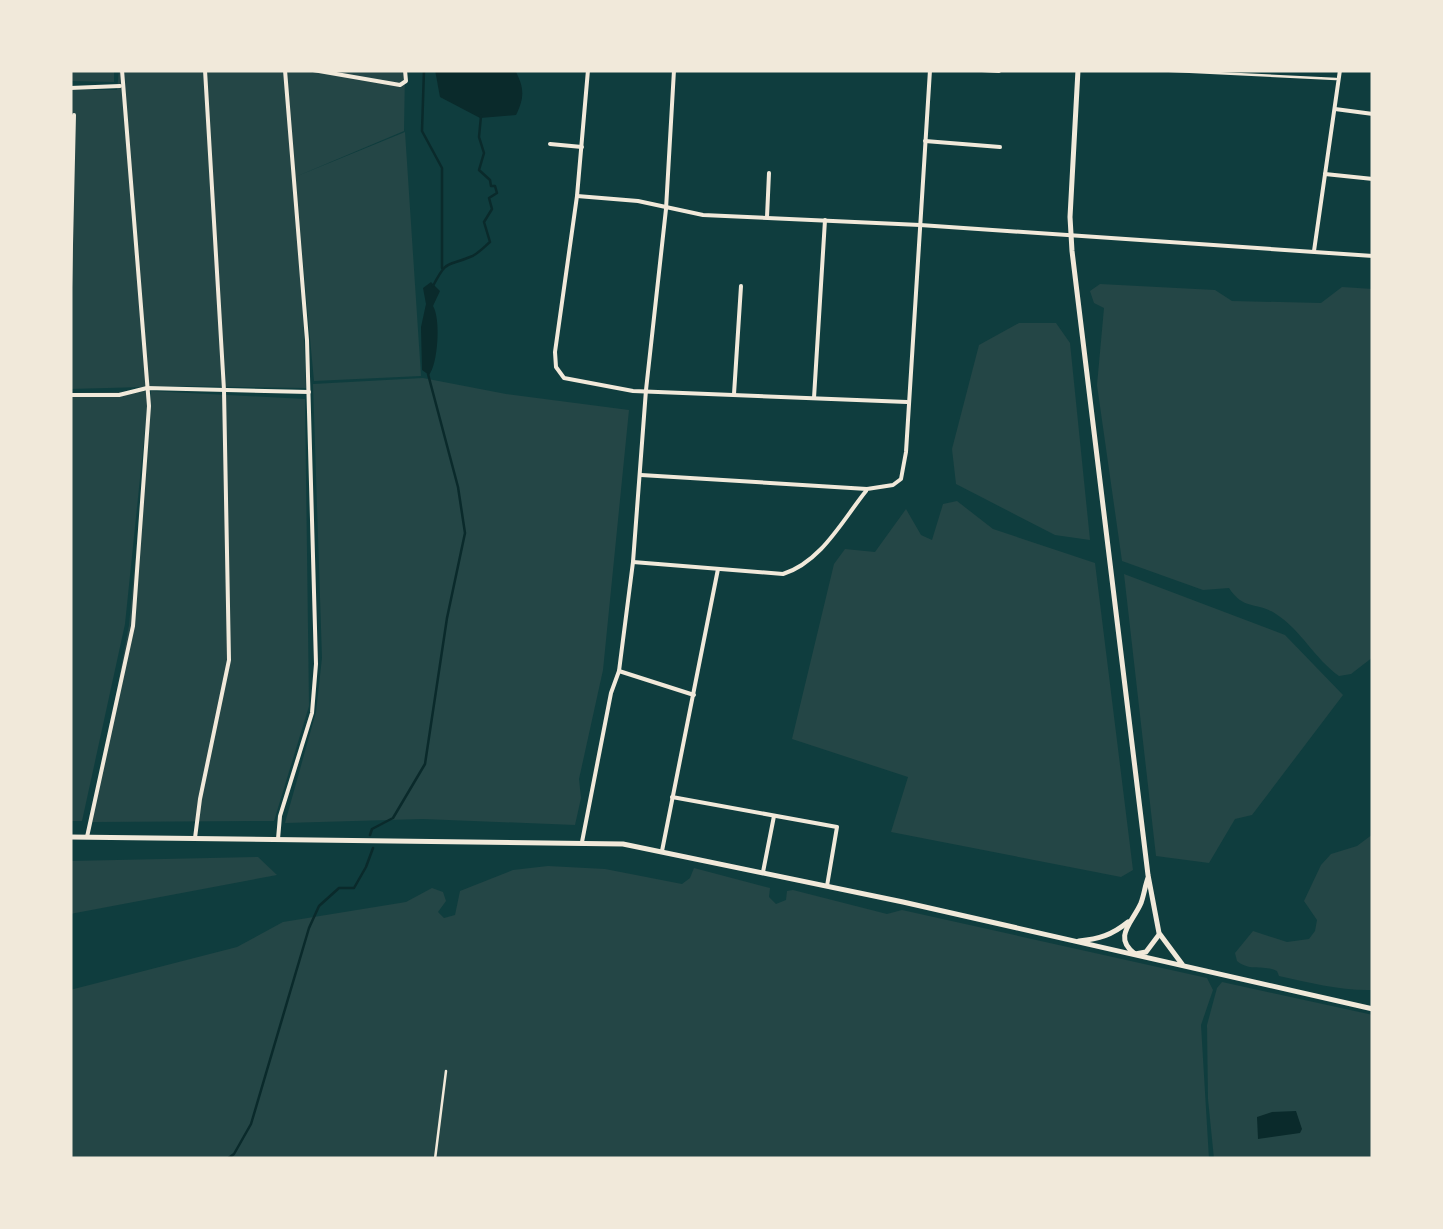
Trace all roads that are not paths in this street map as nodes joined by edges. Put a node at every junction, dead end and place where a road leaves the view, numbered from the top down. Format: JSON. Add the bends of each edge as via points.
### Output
{"nodes":[{"id":1,"x":122,"y":70,"type":"edge"},
{"id":2,"x":204,"y":70,"type":"edge"},
{"id":3,"x":285,"y":70,"type":"edge"},
{"id":4,"x":314,"y":70,"type":"edge"},
{"id":5,"x":405,"y":70,"type":"edge"},
{"id":6,"x":588,"y":70,"type":"edge"},
{"id":7,"x":674,"y":70,"type":"edge"},
{"id":8,"x":930,"y":70,"type":"edge"},
{"id":9,"x":982,"y":70,"type":"edge"},
{"id":10,"x":1078,"y":70,"type":"edge"},
{"id":11,"x":1153,"y":70,"type":"edge"},
{"id":12,"x":1340,"y":70,"type":"edge"},
{"id":13,"x":999,"y":71,"type":"edge"},
{"id":14,"x":1339,"y":79,"type":"junction"},
{"id":15,"x":122,"y":86,"type":"junction"},
{"id":16,"x":70,"y":88,"type":"edge"},
{"id":17,"x":1335,"y":109,"type":"junction"},
{"id":18,"x":1373,"y":114,"type":"edge"},
{"id":19,"x":74,"y":116,"type":"dead end"},
{"id":20,"x":925,"y":141,"type":"junction"},
{"id":21,"x":550,"y":144,"type":"dead end"},
{"id":22,"x":582,"y":147,"type":"junction"},
{"id":23,"x":1000,"y":148,"type":"dead end"},
{"id":24,"x":769,"y":173,"type":"dead end"},
{"id":25,"x":1326,"y":174,"type":"junction"},
{"id":26,"x":1373,"y":180,"type":"edge"},
{"id":27,"x":578,"y":196,"type":"junction"},
{"id":28,"x":666,"y":208,"type":"junction"},
{"id":29,"x":767,"y":217,"type":"junction"},
{"id":30,"x":825,"y":220,"type":"junction"},
{"id":31,"x":920,"y":225,"type":"junction"},
{"id":32,"x":1071,"y":235,"type":"junction"},
{"id":33,"x":1314,"y":250,"type":"junction"},
{"id":34,"x":1373,"y":256,"type":"edge"},
{"id":35,"x":741,"y":286,"type":"dead end"},
{"id":36,"x":70,"y":288,"type":"edge"},
{"id":37,"x":147,"y":388,"type":"junction"},
{"id":38,"x":224,"y":390,"type":"junction"},
{"id":39,"x":646,"y":390,"type":"junction"},
{"id":40,"x":309,"y":392,"type":"junction"},
{"id":41,"x":734,"y":394,"type":"junction"},
{"id":42,"x":70,"y":395,"type":"edge"},
{"id":43,"x":814,"y":398,"type":"junction"},
{"id":44,"x":907,"y":402,"type":"junction"},
{"id":45,"x":640,"y":476,"type":"junction"},
{"id":46,"x":868,"y":489,"type":"junction"},
{"id":47,"x":633,"y":562,"type":"junction"},
{"id":48,"x":718,"y":569,"type":"junction"},
{"id":49,"x":619,"y":672,"type":"junction"},
{"id":50,"x":694,"y":696,"type":"junction"},
{"id":51,"x":672,"y":797,"type":"junction"},
{"id":52,"x":774,"y":816,"type":"junction"},
{"id":53,"x":70,"y":837,"type":"edge"},
{"id":54,"x":87,"y":837,"type":"junction"},
{"id":55,"x":195,"y":838,"type":"junction"},
{"id":56,"x":278,"y":839,"type":"junction"},
{"id":57,"x":582,"y":842,"type":"junction"},
{"id":58,"x":662,"y":851,"type":"junction"},
{"id":59,"x":763,"y":872,"type":"junction"},
{"id":60,"x":1148,"y":875,"type":"junction"},
{"id":61,"x":827,"y":886,"type":"junction"},
{"id":62,"x":1134,"y":916,"type":"junction"},
{"id":63,"x":1158,"y":933,"type":"junction"},
{"id":64,"x":1078,"y":941,"type":"junction"},
{"id":65,"x":1135,"y":954,"type":"junction"},
{"id":66,"x":1182,"y":964,"type":"junction"},
{"id":67,"x":1373,"y":1009,"type":"edge"}],
"edges":[{"from":1,"to":15,"type":"street"},
{"from":2,"to":38,"type":"street"},
{"from":3,"to":40,"type":"street"},
{"from":4,"to":5,"type":"street","via":[[400,85]]},
{"from":6,"to":22,"type":"street"},
{"from":7,"to":28,"type":"street"},
{"from":8,"to":20,"type":"street"},
{"from":9,"to":13,"type":"street"},
{"from":10,"to":32,"type":"main road"},
{"from":11,"to":14,"type":"lane"},
{"from":12,"to":14,"type":"street"},
{"from":14,"to":17,"type":"street"},
{"from":15,"to":16,"type":"street"},
{"from":15,"to":37,"type":"street"},
{"from":17,"to":18,"type":"street"},
{"from":17,"to":25,"type":"street"},
{"from":19,"to":36,"type":"street"},
{"from":20,"to":23,"type":"street"},
{"from":20,"to":31,"type":"street"},
{"from":21,"to":22,"type":"street"},
{"from":22,"to":27,"type":"street"},
{"from":24,"to":29,"type":"street"},
{"from":25,"to":26,"type":"street"},
{"from":25,"to":33,"type":"street"},
{"from":27,"to":28,"type":"street"},
{"from":27,"to":39,"type":"street","via":[[556,367],[575,382]]},
{"from":28,"to":29,"type":"street"},
{"from":28,"to":39,"type":"street"},
{"from":29,"to":30,"type":"street"},
{"from":30,"to":31,"type":"street"},
{"from":30,"to":43,"type":"street"},
{"from":31,"to":32,"type":"street"},
{"from":31,"to":44,"type":"street"},
{"from":32,"to":33,"type":"street"},
{"from":32,"to":60,"type":"main road"},
{"from":33,"to":34,"type":"street"},
{"from":35,"to":41,"type":"street"},
{"from":37,"to":38,"type":"street"},
{"from":37,"to":42,"type":"street"},
{"from":37,"to":54,"type":"street","via":[[133,626]]},
{"from":38,"to":40,"type":"street"},
{"from":38,"to":55,"type":"street","via":[[228,660]]},
{"from":39,"to":41,"type":"street"},
{"from":39,"to":45,"type":"street"},
{"from":40,"to":56,"type":"street","via":[[315,696]]},
{"from":41,"to":43,"type":"street"},
{"from":43,"to":44,"type":"street"},
{"from":44,"to":46,"type":"street","via":[[901,479]]},
{"from":45,"to":46,"type":"street"},
{"from":45,"to":47,"type":"street"},
{"from":46,"to":48,"type":"street","via":[[822,548],[794,570]]},
{"from":47,"to":48,"type":"street"},
{"from":47,"to":49,"type":"street"},
{"from":48,"to":50,"type":"street"},
{"from":49,"to":50,"type":"street"},
{"from":49,"to":57,"type":"street"},
{"from":50,"to":51,"type":"street"},
{"from":51,"to":52,"type":"street"},
{"from":51,"to":58,"type":"street"},
{"from":52,"to":59,"type":"street"},
{"from":52,"to":61,"type":"street","via":[[837,827]]},
{"from":53,"to":54,"type":"main road"},
{"from":54,"to":55,"type":"main road"},
{"from":55,"to":56,"type":"main road"},
{"from":56,"to":57,"type":"main road"},
{"from":57,"to":58,"type":"main road"},
{"from":58,"to":59,"type":"main road"},
{"from":59,"to":61,"type":"main road"},
{"from":60,"to":62,"type":"main road"},
{"from":60,"to":63,"type":"main road"},
{"from":61,"to":64,"type":"main road"},
{"from":62,"to":64,"type":"main road","via":[[1116,932]]},
{"from":62,"to":65,"type":"main road","via":[[1123,935]]},
{"from":63,"to":65,"type":"main road","via":[[1152,947]]},
{"from":63,"to":66,"type":"main road"},
{"from":64,"to":65,"type":"main road"},
{"from":65,"to":66,"type":"main road"},
{"from":66,"to":67,"type":"main road"}]}
